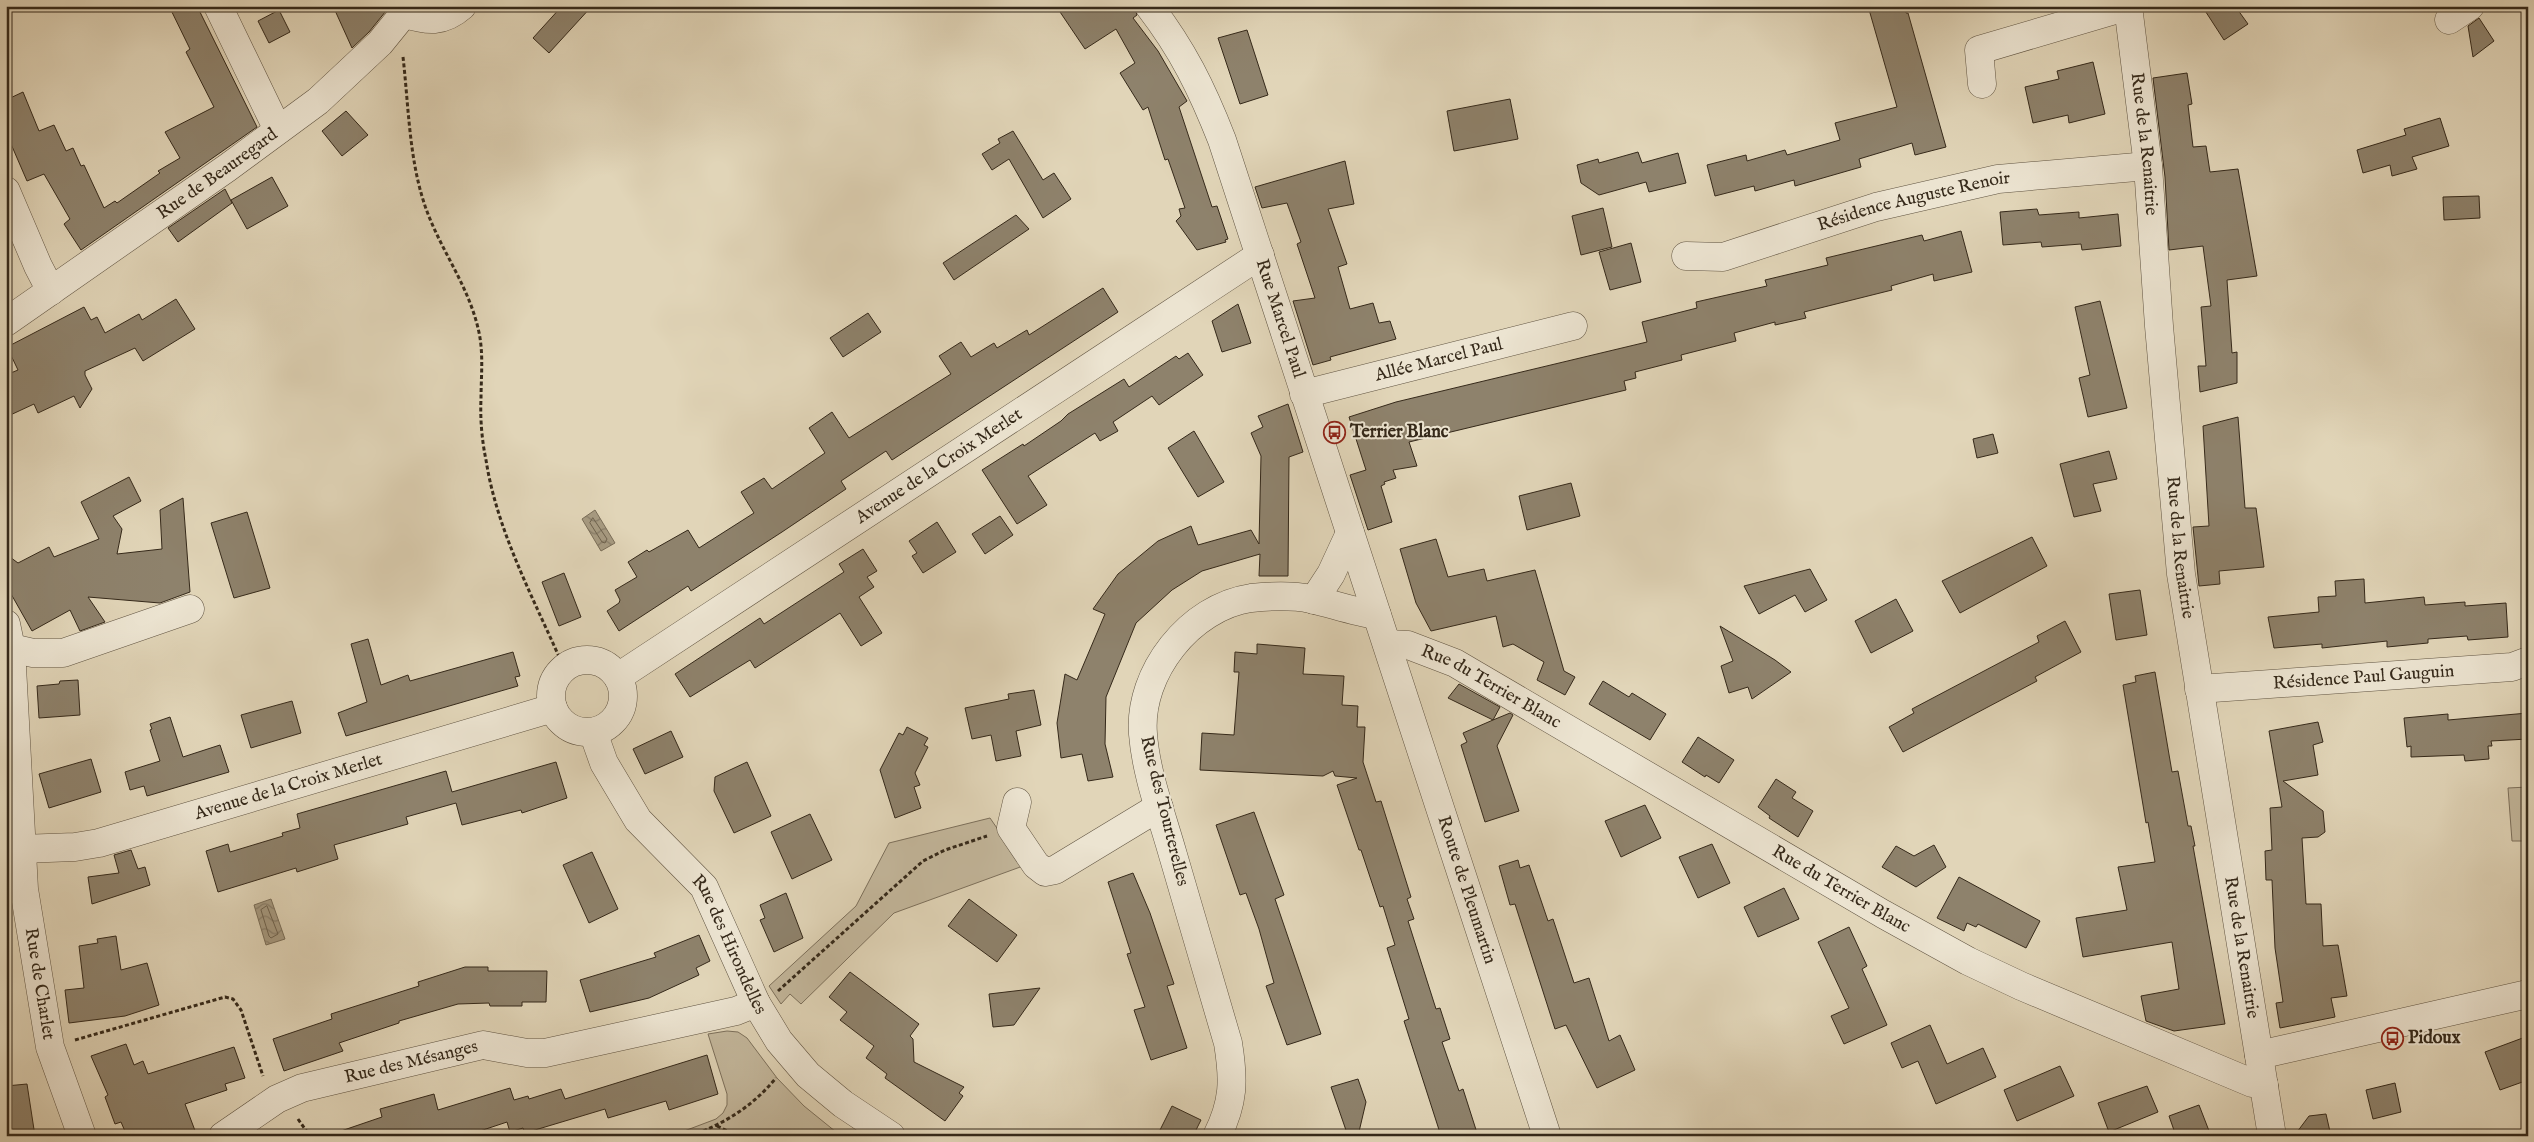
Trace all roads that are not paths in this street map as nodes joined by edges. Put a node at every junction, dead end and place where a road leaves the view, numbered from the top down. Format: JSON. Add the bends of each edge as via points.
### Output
{"nodes":[{"id":1,"x":218,"y":6,"type":"edge"},
{"id":2,"x":462,"y":6,"type":"edge"},
{"id":3,"x":1149,"y":6,"type":"edge"},
{"id":4,"x":2128,"y":6,"type":"edge"},
{"id":5,"x":405,"y":14,"type":"edge"},
{"id":6,"x":1982,"y":84,"type":"dead end"},
{"id":7,"x":278,"y":130,"type":"junction"},
{"id":8,"x":2148,"y":166,"type":"junction"},
{"id":9,"x":6,"y":191,"type":"edge"},
{"id":10,"x":1260,"y":255,"type":"junction"},
{"id":11,"x":1686,"y":256,"type":"dead end"},
{"id":12,"x":51,"y":291,"type":"junction"},
{"id":13,"x":6,"y":322,"type":"edge"},
{"id":14,"x":1573,"y":326,"type":"dead end"},
{"id":15,"x":1304,"y":394,"type":"junction"},
{"id":16,"x":1350,"y":534,"type":"junction"},
{"id":17,"x":1314,"y":600,"type":"junction"},
{"id":18,"x":190,"y":609,"type":"dead end"},
{"id":19,"x":1377,"y":615,"type":"junction"},
{"id":20,"x":8,"y":636,"type":"edge"},
{"id":21,"x":1387,"y":644,"type":"junction"},
{"id":22,"x":2528,"y":661,"type":"edge"},
{"id":23,"x":618,"y":677,"type":"junction"},
{"id":24,"x":2199,"y":689,"type":"junction"},
{"id":25,"x":552,"y":708,"type":"junction"},
{"id":26,"x":593,"y":732,"type":"junction"},
{"id":27,"x":1159,"y":808,"type":"junction"},
{"id":28,"x":1014,"y":815,"type":"road end"},
{"id":29,"x":21,"y":849,"type":"junction"},
{"id":30,"x":2528,"y":994,"type":"edge"},
{"id":31,"x":756,"y":1003,"type":"junction"},
{"id":32,"x":2259,"y":1055,"type":"junction"},
{"id":33,"x":2264,"y":1085,"type":"junction"},
{"id":34,"x":82,"y":1136,"type":"edge"},
{"id":35,"x":223,"y":1136,"type":"edge"},
{"id":36,"x":891,"y":1136,"type":"edge"},
{"id":37,"x":1217,"y":1136,"type":"edge"},
{"id":38,"x":1547,"y":1136,"type":"edge"},
{"id":39,"x":2272,"y":1136,"type":"edge"}],
"edges":[{"from":1,"to":7,"type":"street"},
{"from":2,"to":5,"type":"street","via":[[434,20]]},
{"from":3,"to":10,"type":"street","name":"Rue Marcel Paul","via":[[1184,56],[1204,92]]},
{"from":4,"to":6,"type":"street","name":"Rue de la Renaitrie","via":[[1980,50]]},
{"from":4,"to":8,"type":"street","name":"Rue de la Renaitrie"},
{"from":5,"to":7,"type":"street","name":"Rue de Beauregard","via":[[350,74]]},
{"from":7,"to":12,"type":"street","name":"Rue de Beauregard"},
{"from":8,"to":11,"type":"street","name":"Résidence Auguste Renoir","via":[[1998,179],[1876,207],[1723,257]]},
{"from":8,"to":24,"type":"street","name":"Rue de la Renaitrie","via":[[2181,574]]},
{"from":9,"to":12,"type":"street"},
{"from":10,"to":15,"type":"street","name":"Rue Marcel Paul"},
{"from":10,"to":23,"type":"street","name":"Avenue de la Croix Merlet"},
{"from":12,"to":13,"type":"street","name":"Rue de Beauregard"},
{"from":14,"to":15,"type":"street","name":"Allée Marcel Paul"},
{"from":15,"to":16,"type":"street","name":"Rue Marcel Paul"},
{"from":16,"to":17,"type":"street"},
{"from":16,"to":19,"type":"street","name":"Rue Marcel Paul"},
{"from":17,"to":19,"type":"street","name":"Rue des Tourterelles"},
{"from":17,"to":27,"type":"street","name":"Rue des Tourterelles","via":[[1269,596],[1229,604],[1194,624],[1166,654],[1151,684],[1143,733]]},
{"from":18,"to":20,"type":"street","name":"Rue de Charlet","via":[[63,653],[42,654]]},
{"from":19,"to":21,"type":"street","name":"Rue Marcel Paul"},
{"from":20,"to":29,"type":"street","name":"Rue de Charlet"},
{"from":21,"to":33,"type":"street","name":"Rue du Terrier Blanc","via":[[1408,645],[1455,663],[1968,961],[2252,1083]]},
{"from":21,"to":38,"type":"street","name":"Route de Pleumartin"},
{"from":22,"to":24,"type":"street","name":"Résidence Paul Gauguin","via":[[2512,667]]},
{"from":23,"to":25,"type":"street","via":[[605,664],[593,660],[574,662],[564,668],[553,683]]},
{"from":23,"to":26,"type":"street","via":[[624,697],[621,711],[606,727]]},
{"from":24,"to":32,"type":"street","name":"Rue de la Renaitrie"},
{"from":25,"to":26,"type":"street","via":[[568,728]]},
{"from":25,"to":29,"type":"street","name":"Avenue de la Croix Merlet","via":[[100,843]]},
{"from":26,"to":31,"type":"street","name":"Rue des Hirondelles","via":[[604,763],[638,820],[704,887]]},
{"from":27,"to":28,"type":"street","via":[[1049,872],[1040,869]]},
{"from":27,"to":37,"type":"street","name":"Rue des Tourterelles","via":[[1228,1043],[1233,1074],[1232,1098]]},
{"from":29,"to":34,"type":"street","name":"Rue de Charlet","via":[[24,889],[50,1047]]},
{"from":30,"to":32,"type":"street"},
{"from":31,"to":35,"type":"street","name":"Rue des Mésanges","via":[[736,1011],[545,1053],[527,1053],[494,1045],[473,1046],[302,1088],[277,1099]]},
{"from":31,"to":36,"type":"street","name":"Rue des Hirondelles","via":[[792,1059],[843,1104]]},
{"from":32,"to":33,"type":"street","name":"Rue de la Renaitrie"},
{"from":33,"to":39,"type":"street"}]}
